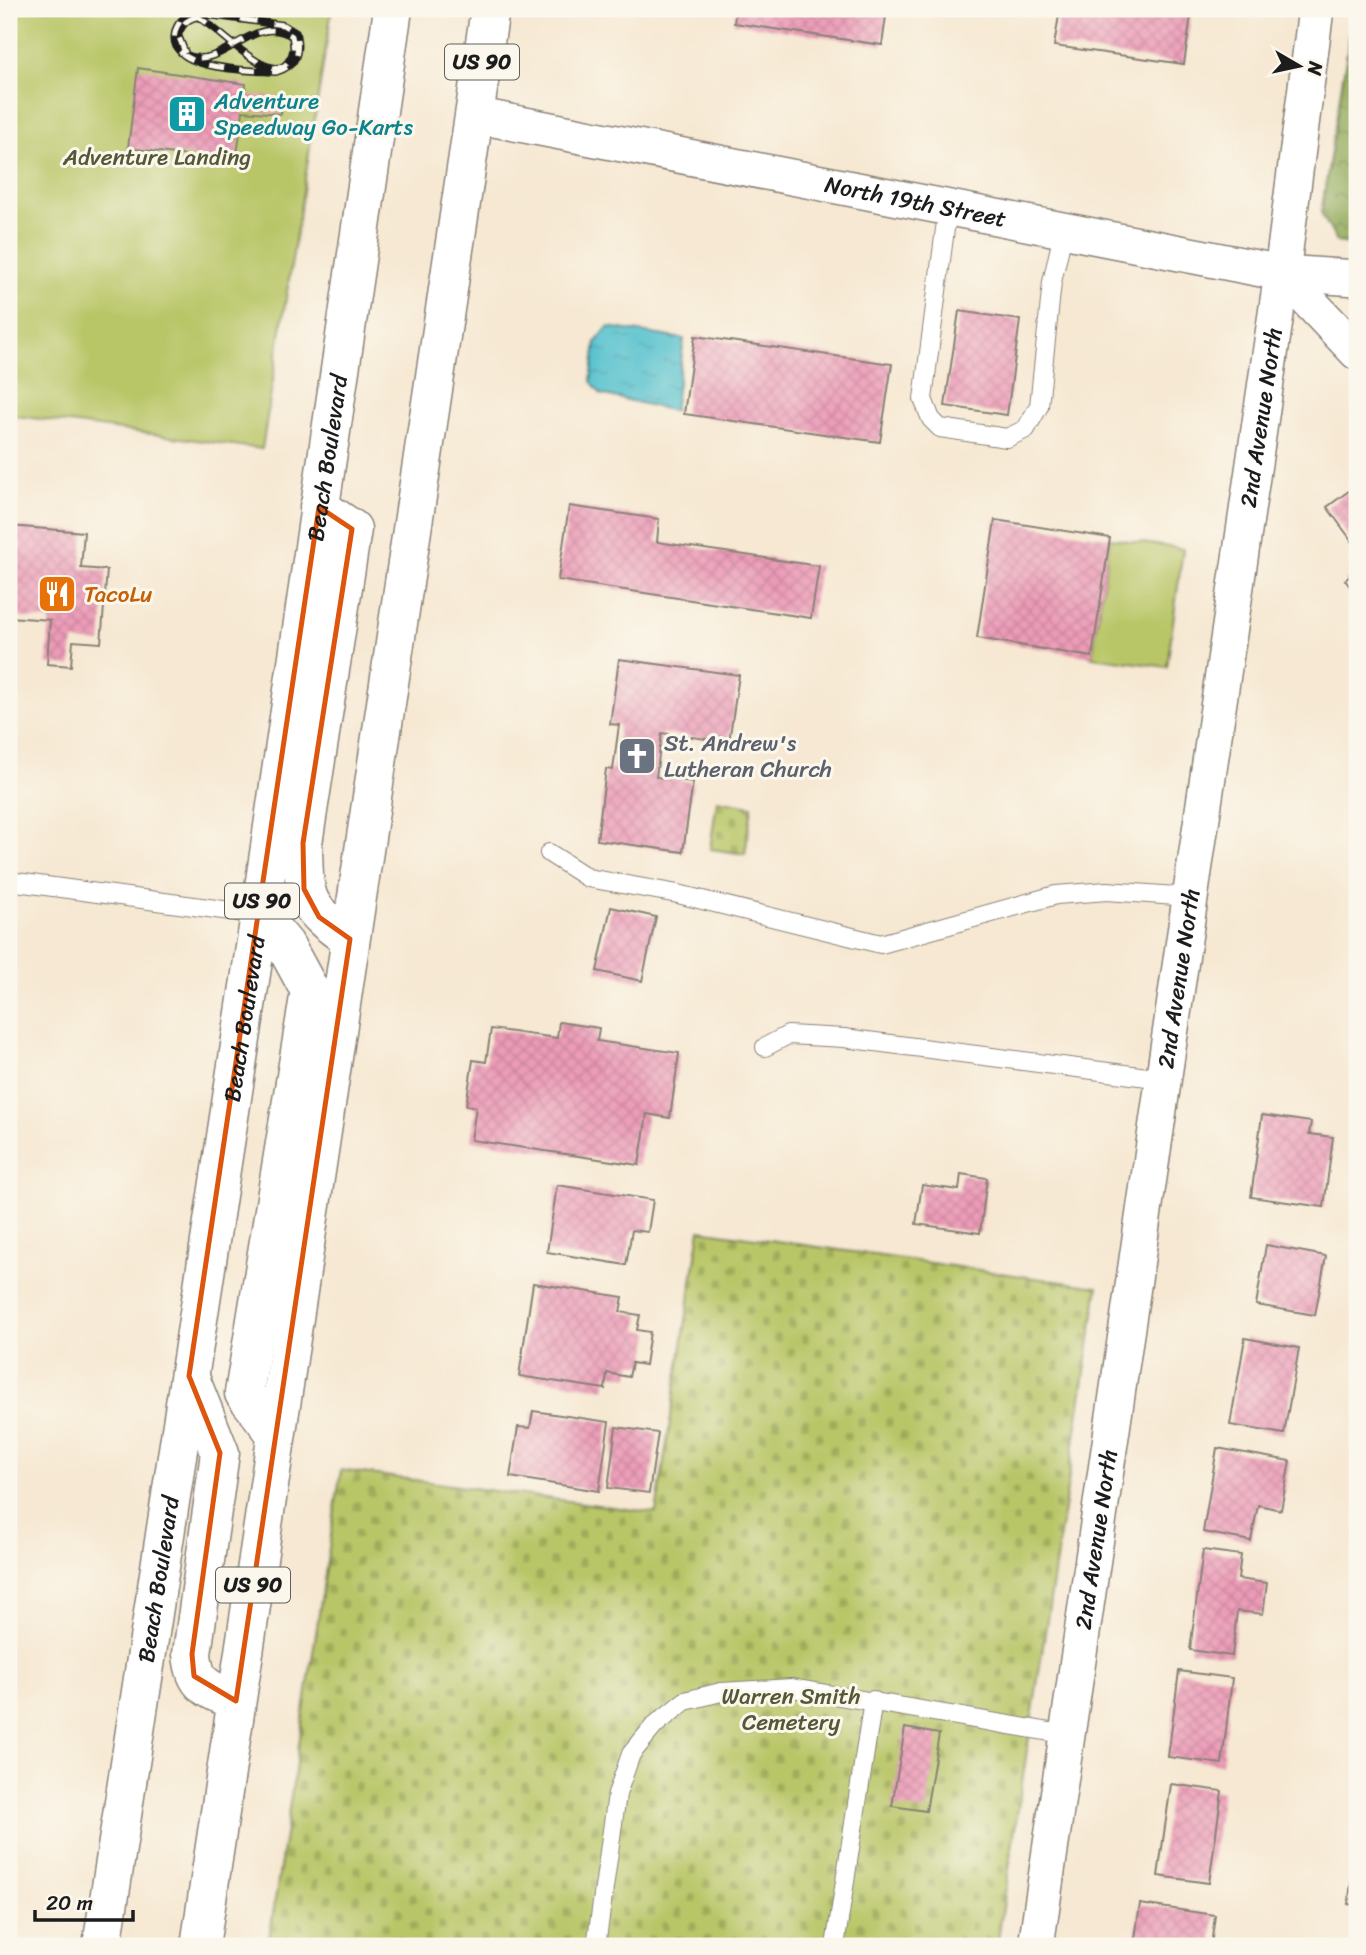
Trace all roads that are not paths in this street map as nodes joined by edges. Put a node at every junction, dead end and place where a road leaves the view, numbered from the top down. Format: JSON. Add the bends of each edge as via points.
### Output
{"nodes":[{"id":1,"x":393,"y":9,"type":"edge"},
{"id":2,"x":489,"y":9,"type":"edge"},
{"id":3,"x":1316,"y":9,"type":"edge"},
{"id":4,"x":474,"y":115,"type":"junction"},
{"id":5,"x":948,"y":206,"type":"junction"},
{"id":6,"x":1064,"y":229,"type":"junction"},
{"id":7,"x":1282,"y":273,"type":"junction"},
{"id":8,"x":1357,"y":278,"type":"edge"},
{"id":9,"x":1357,"y":352,"type":"edge"},
{"id":10,"x":320,"y":507,"type":"junction"},
{"id":11,"x":549,"y":853,"type":"dead end"},
{"id":12,"x":9,"y":881,"type":"edge"},
{"id":13,"x":1190,"y":897,"type":"junction"},
{"id":14,"x":260,"y":915,"type":"junction"},
{"id":15,"x":350,"y":939,"type":"junction"},
{"id":16,"x":765,"y":1047,"type":"dead end"},
{"id":17,"x":1163,"y":1079,"type":"junction"},
{"id":18,"x":189,"y":1376,"type":"junction"},
{"id":19,"x":276,"y":1434,"type":"junction"},
{"id":20,"x":236,"y":1700,"type":"junction"},
{"id":21,"x":873,"y":1700,"type":"junction"},
{"id":22,"x":1068,"y":1735,"type":"junction"},
{"id":23,"x":102,"y":1946,"type":"edge"},
{"id":24,"x":200,"y":1946,"type":"edge"},
{"id":25,"x":596,"y":1946,"type":"edge"},
{"id":26,"x":835,"y":1946,"type":"edge"},
{"id":27,"x":1036,"y":1946,"type":"edge"}],
"edges":[{"from":1,"to":10,"type":"highway","name":"Beach Boulevard","number":"US 90"},
{"from":2,"to":4,"type":"highway","number":"US 90"},
{"from":3,"to":7,"type":"street","name":"2nd Avenue North"},
{"from":4,"to":5,"type":"street","name":"North 19th Street"},
{"from":4,"to":15,"type":"highway","number":"US 90"},
{"from":5,"to":6,"type":"street","name":"North 19th Street"},
{"from":5,"to":6,"type":"lane","via":[[923,399],[940,428],[1007,438],[1026,429],[1039,406],[1052,282]]},
{"from":6,"to":7,"type":"street","name":"North 19th Street"},
{"from":7,"to":8,"type":"street","name":"North 19th Street"},
{"from":7,"to":9,"type":"street"},
{"from":7,"to":13,"type":"street","name":"2nd Avenue North"},
{"from":10,"to":14,"type":"highway","name":"Beach Boulevard","number":"US 90"},
{"from":10,"to":15,"type":"highway","via":[[352,529],[303,843],[304,889],[319,917]]},
{"from":11,"to":13,"type":"lane","via":[[588,878],[678,894],[881,944],[1056,895],[1107,891]]},
{"from":12,"to":14,"type":"lane"},
{"from":13,"to":17,"type":"street","name":"2nd Avenue North"},
{"from":14,"to":18,"type":"highway","name":"Beach Boulevard","number":"US 90"},
{"from":14,"to":19,"type":"highway","via":[[285,945],[310,991],[244,1393]]},
{"from":15,"to":19,"type":"highway","number":"US 90"},
{"from":16,"to":17,"type":"lane","via":[[788,1035],[844,1038]]},
{"from":17,"to":22,"type":"street","name":"2nd Avenue North"},
{"from":18,"to":20,"type":"highway","via":[[220,1453],[192,1654],[194,1676],[207,1688]]},
{"from":18,"to":23,"type":"highway","name":"Beach Boulevard","number":"US 90"},
{"from":19,"to":20,"type":"highway","number":"US 90"},
{"from":20,"to":24,"type":"highway","number":"US 90"},
{"from":21,"to":22,"type":"lane"},
{"from":21,"to":25,"type":"lane","via":[[792,1688],[720,1692],[685,1702],[654,1725],[631,1754],[617,1794]]},
{"from":21,"to":26,"type":"lane"},
{"from":22,"to":27,"type":"street","name":"2nd Avenue North"}]}
